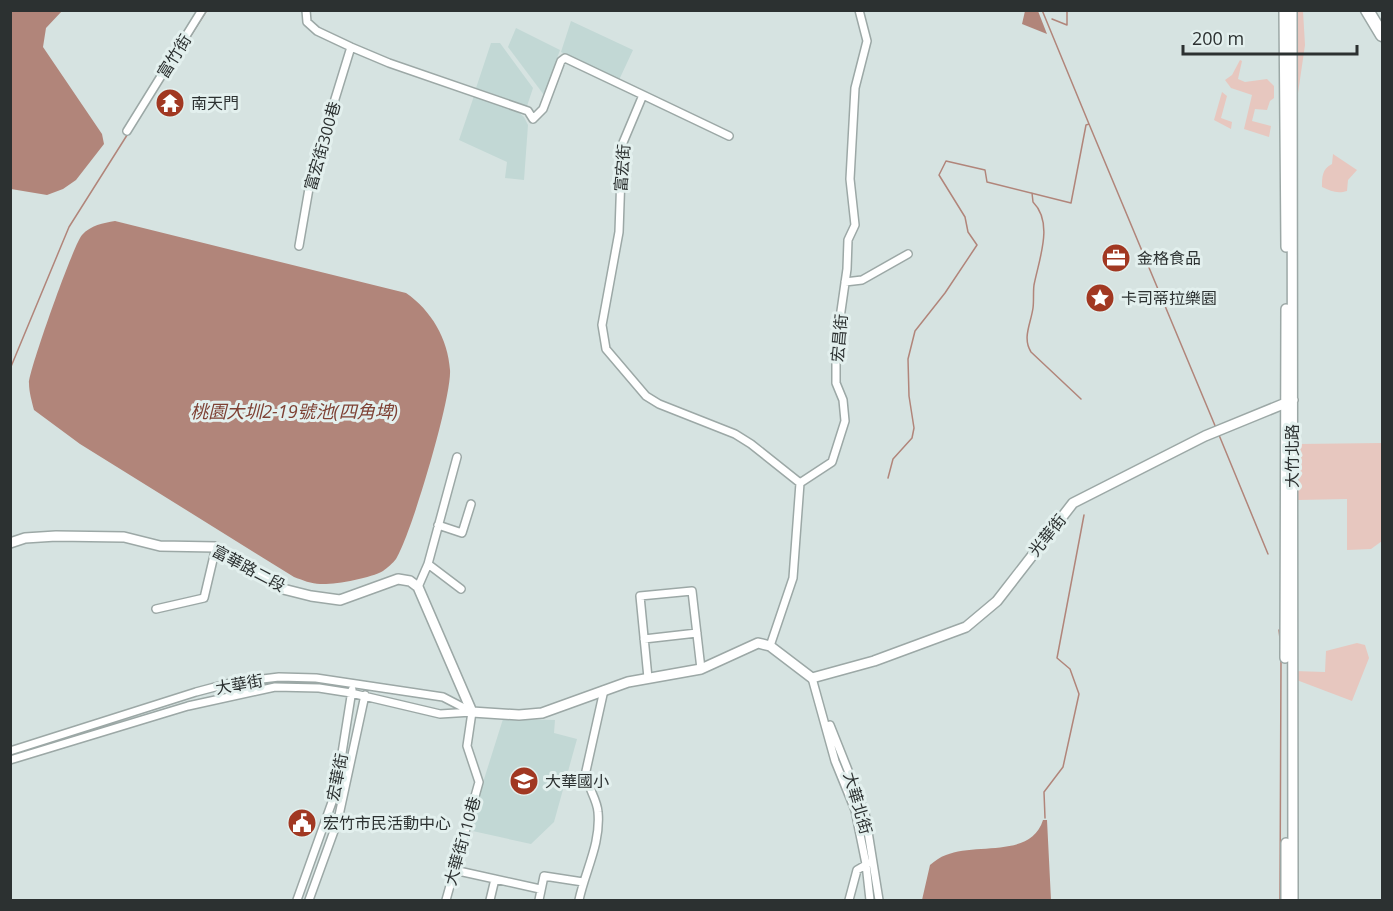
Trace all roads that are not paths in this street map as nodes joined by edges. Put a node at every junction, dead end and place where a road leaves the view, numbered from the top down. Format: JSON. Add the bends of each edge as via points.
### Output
{"nodes":[{"id":1,"x":202,"y":10,"type":"edge"},
{"id":2,"x":306,"y":10,"type":"edge"},
{"id":3,"x":859,"y":10,"type":"edge"},
{"id":4,"x":1284,"y":10,"type":"edge"},
{"id":5,"x":1292,"y":10,"type":"edge"},
{"id":6,"x":1367,"y":10,"type":"edge"},
{"id":7,"x":1383,"y":35,"type":"edge"},
{"id":8,"x":351,"y":47,"type":"junction"},
{"id":9,"x":643,"y":95,"type":"junction"},
{"id":10,"x":127,"y":131,"type":"dead end"},
{"id":11,"x":729,"y":136,"type":"dead end"},
{"id":12,"x":299,"y":246,"type":"dead end"},
{"id":13,"x":908,"y":254,"type":"dead end"},
{"id":14,"x":845,"y":282,"type":"junction"},
{"id":15,"x":1289,"y":401,"type":"junction"},
{"id":16,"x":458,"y":457,"type":"dead end"},
{"id":17,"x":800,"y":483,"type":"junction"},
{"id":18,"x":471,"y":504,"type":"dead end"},
{"id":19,"x":438,"y":525,"type":"junction"},
{"id":20,"x":10,"y":543,"type":"edge"},
{"id":21,"x":216,"y":547,"type":"junction"},
{"id":22,"x":429,"y":564,"type":"junction"},
{"id":23,"x":418,"y":587,"type":"junction"},
{"id":24,"x":461,"y":589,"type":"dead end"},
{"id":25,"x":156,"y":609,"type":"dead end"},
{"id":26,"x":697,"y":633,"type":"junction"},
{"id":27,"x":644,"y":639,"type":"junction"},
{"id":28,"x":770,"y":646,"type":"junction"},
{"id":29,"x":701,"y":669,"type":"junction"},
{"id":30,"x":648,"y":678,"type":"junction"},
{"id":31,"x":812,"y":678,"type":"junction"},
{"id":32,"x":234,"y":683,"type":"junction"},
{"id":33,"x":353,"y":684,"type":"junction"},
{"id":34,"x":366,"y":687,"type":"junction"},
{"id":35,"x":604,"y":690,"type":"junction"},
{"id":36,"x":351,"y":693,"type":"junction"},
{"id":37,"x":238,"y":694,"type":"junction"},
{"id":38,"x":365,"y":697,"type":"junction"},
{"id":39,"x":146,"y":708,"type":"junction"},
{"id":40,"x":472,"y":712,"type":"junction"},
{"id":41,"x":148,"y":718,"type":"junction"},
{"id":42,"x":39,"y":747,"type":"junction"},
{"id":43,"x":10,"y":751,"type":"edge"},
{"id":44,"x":10,"y":760,"type":"edge"},
{"id":45,"x":329,"y":816,"type":"junction"},
{"id":46,"x":338,"y":820,"type":"junction"},
{"id":47,"x":870,"y":863,"type":"junction"},
{"id":48,"x":454,"y":870,"type":"junction"},
{"id":49,"x":306,"y":879,"type":"junction"},
{"id":50,"x":495,"y":879,"type":"junction"},
{"id":51,"x":583,"y":882,"type":"junction"},
{"id":52,"x":315,"y":884,"type":"junction"},
{"id":53,"x":540,"y":889,"type":"junction"},
{"id":54,"x":297,"y":900,"type":"edge"},
{"id":55,"x":309,"y":900,"type":"edge"},
{"id":56,"x":446,"y":900,"type":"edge"},
{"id":57,"x":455,"y":900,"type":"edge"},
{"id":58,"x":490,"y":900,"type":"edge"},
{"id":59,"x":539,"y":900,"type":"edge"},
{"id":60,"x":579,"y":900,"type":"edge"},
{"id":61,"x":849,"y":900,"type":"edge"},
{"id":62,"x":870,"y":900,"type":"edge"},
{"id":63,"x":879,"y":900,"type":"edge"},
{"id":64,"x":1286,"y":900,"type":"edge"},
{"id":65,"x":1293,"y":900,"type":"edge"}],
"edges":[{"from":1,"to":10,"type":"street","name":"富竹街"},
{"from":2,"to":8,"type":"street","via":[[307,22],[317,31]]},
{"from":3,"to":14,"type":"street","name":"宏昌街","via":[[867,41],[855,88],[850,180],[855,225],[848,240]]},
{"from":4,"to":15,"type":"street","name":"大竹北路"},
{"from":5,"to":15,"type":"street","name":"大竹北路"},
{"from":6,"to":7,"type":"highway"},
{"from":8,"to":9,"type":"street","via":[[528,111],[533,120],[543,109],[565,58]]},
{"from":8,"to":12,"type":"street","name":"富宏街300巷","via":[[311,177]]},
{"from":9,"to":11,"type":"street"},
{"from":9,"to":17,"type":"street","name":"富宏街","via":[[621,145],[619,232],[602,325],[606,349],[646,396],[735,434]]},
{"from":13,"to":14,"type":"street","via":[[862,280]]},
{"from":14,"to":17,"type":"street","name":"宏昌街","via":[[836,355],[836,383],[845,421],[832,462]]},
{"from":15,"to":31,"type":"street","name":"光華街","via":[[1182,447],[1073,503],[997,601],[966,627],[874,661]]},
{"from":15,"to":64,"type":"street","name":"大竹北路"},
{"from":15,"to":65,"type":"street","name":"大竹北路"},
{"from":16,"to":19,"type":"street"},
{"from":17,"to":28,"type":"street","via":[[793,578]]},
{"from":18,"to":19,"type":"street","via":[[462,533]]},
{"from":19,"to":22,"type":"street"},
{"from":20,"to":21,"type":"street","name":"富華路二段","via":[[56,536],[124,537],[160,546]]},
{"from":21,"to":23,"type":"street","name":"富華路二段","via":[[283,589],[311,596],[340,600],[398,579]]},
{"from":21,"to":25,"type":"street","via":[[204,598]]},
{"from":22,"to":23,"type":"street"},
{"from":22,"to":24,"type":"street"},
{"from":23,"to":40,"type":"street"},
{"from":26,"to":27,"type":"street"},
{"from":26,"to":27,"type":"street","via":[[692,591],[640,596]]},
{"from":26,"to":29,"type":"street"},
{"from":27,"to":30,"type":"street"},
{"from":28,"to":29,"type":"street","name":"大華街","via":[[748,646]]},
{"from":28,"to":31,"type":"street"},
{"from":29,"to":30,"type":"street","name":"大華街"},
{"from":30,"to":35,"type":"street","name":"大華街"},
{"from":31,"to":47,"type":"street","name":"大華北街"},
{"from":32,"to":33,"type":"street","name":"大華街","via":[[279,677]]},
{"from":32,"to":37,"type":"street"},
{"from":32,"to":39,"type":"street","name":"大華街"},
{"from":33,"to":34,"type":"street","name":"大華街"},
{"from":33,"to":36,"type":"street","name":"宏華街"},
{"from":34,"to":38,"type":"street","name":"宏華街"},
{"from":34,"to":40,"type":"street","name":"大華街","via":[[443,697]]},
{"from":35,"to":40,"type":"street","name":"大華街","via":[[542,713]]},
{"from":35,"to":51,"type":"street","via":[[586,771],[598,811],[594,858]]},
{"from":36,"to":37,"type":"street","name":"大華街","via":[[275,687]]},
{"from":36,"to":38,"type":"street","name":"大華街"},
{"from":36,"to":45,"type":"street","name":"宏華街"},
{"from":37,"to":41,"type":"street","name":"大華街"},
{"from":38,"to":40,"type":"street","name":"大華街","via":[[440,714]]},
{"from":38,"to":46,"type":"street","name":"宏華街"},
{"from":39,"to":41,"type":"street"},
{"from":39,"to":42,"type":"street","name":"大華街"},
{"from":40,"to":48,"type":"street","name":"大華街110巷","via":[[467,746],[479,782]]},
{"from":41,"to":42,"type":"street","name":"大華街"},
{"from":42,"to":43,"type":"street","name":"大華街"},
{"from":42,"to":44,"type":"street","name":"大華街"},
{"from":45,"to":46,"type":"street"},
{"from":45,"to":49,"type":"street","name":"宏華街"},
{"from":46,"to":52,"type":"street","name":"宏華街"},
{"from":47,"to":61,"type":"street","via":[[857,870]]},
{"from":47,"to":62,"type":"street","name":"大華北街"},
{"from":47,"to":63,"type":"street","name":"大華北街"},
{"from":48,"to":50,"type":"street"},
{"from":48,"to":56,"type":"street","name":"大華街110巷"},
{"from":49,"to":52,"type":"street"},
{"from":49,"to":54,"type":"street","name":"宏華街"},
{"from":50,"to":53,"type":"street"},
{"from":50,"to":58,"type":"street"},
{"from":51,"to":53,"type":"street","via":[[544,876]]},
{"from":51,"to":60,"type":"street"},
{"from":52,"to":55,"type":"street","name":"宏華街"},
{"from":53,"to":59,"type":"street"},
{"from":56,"to":57,"type":"street"}]}
